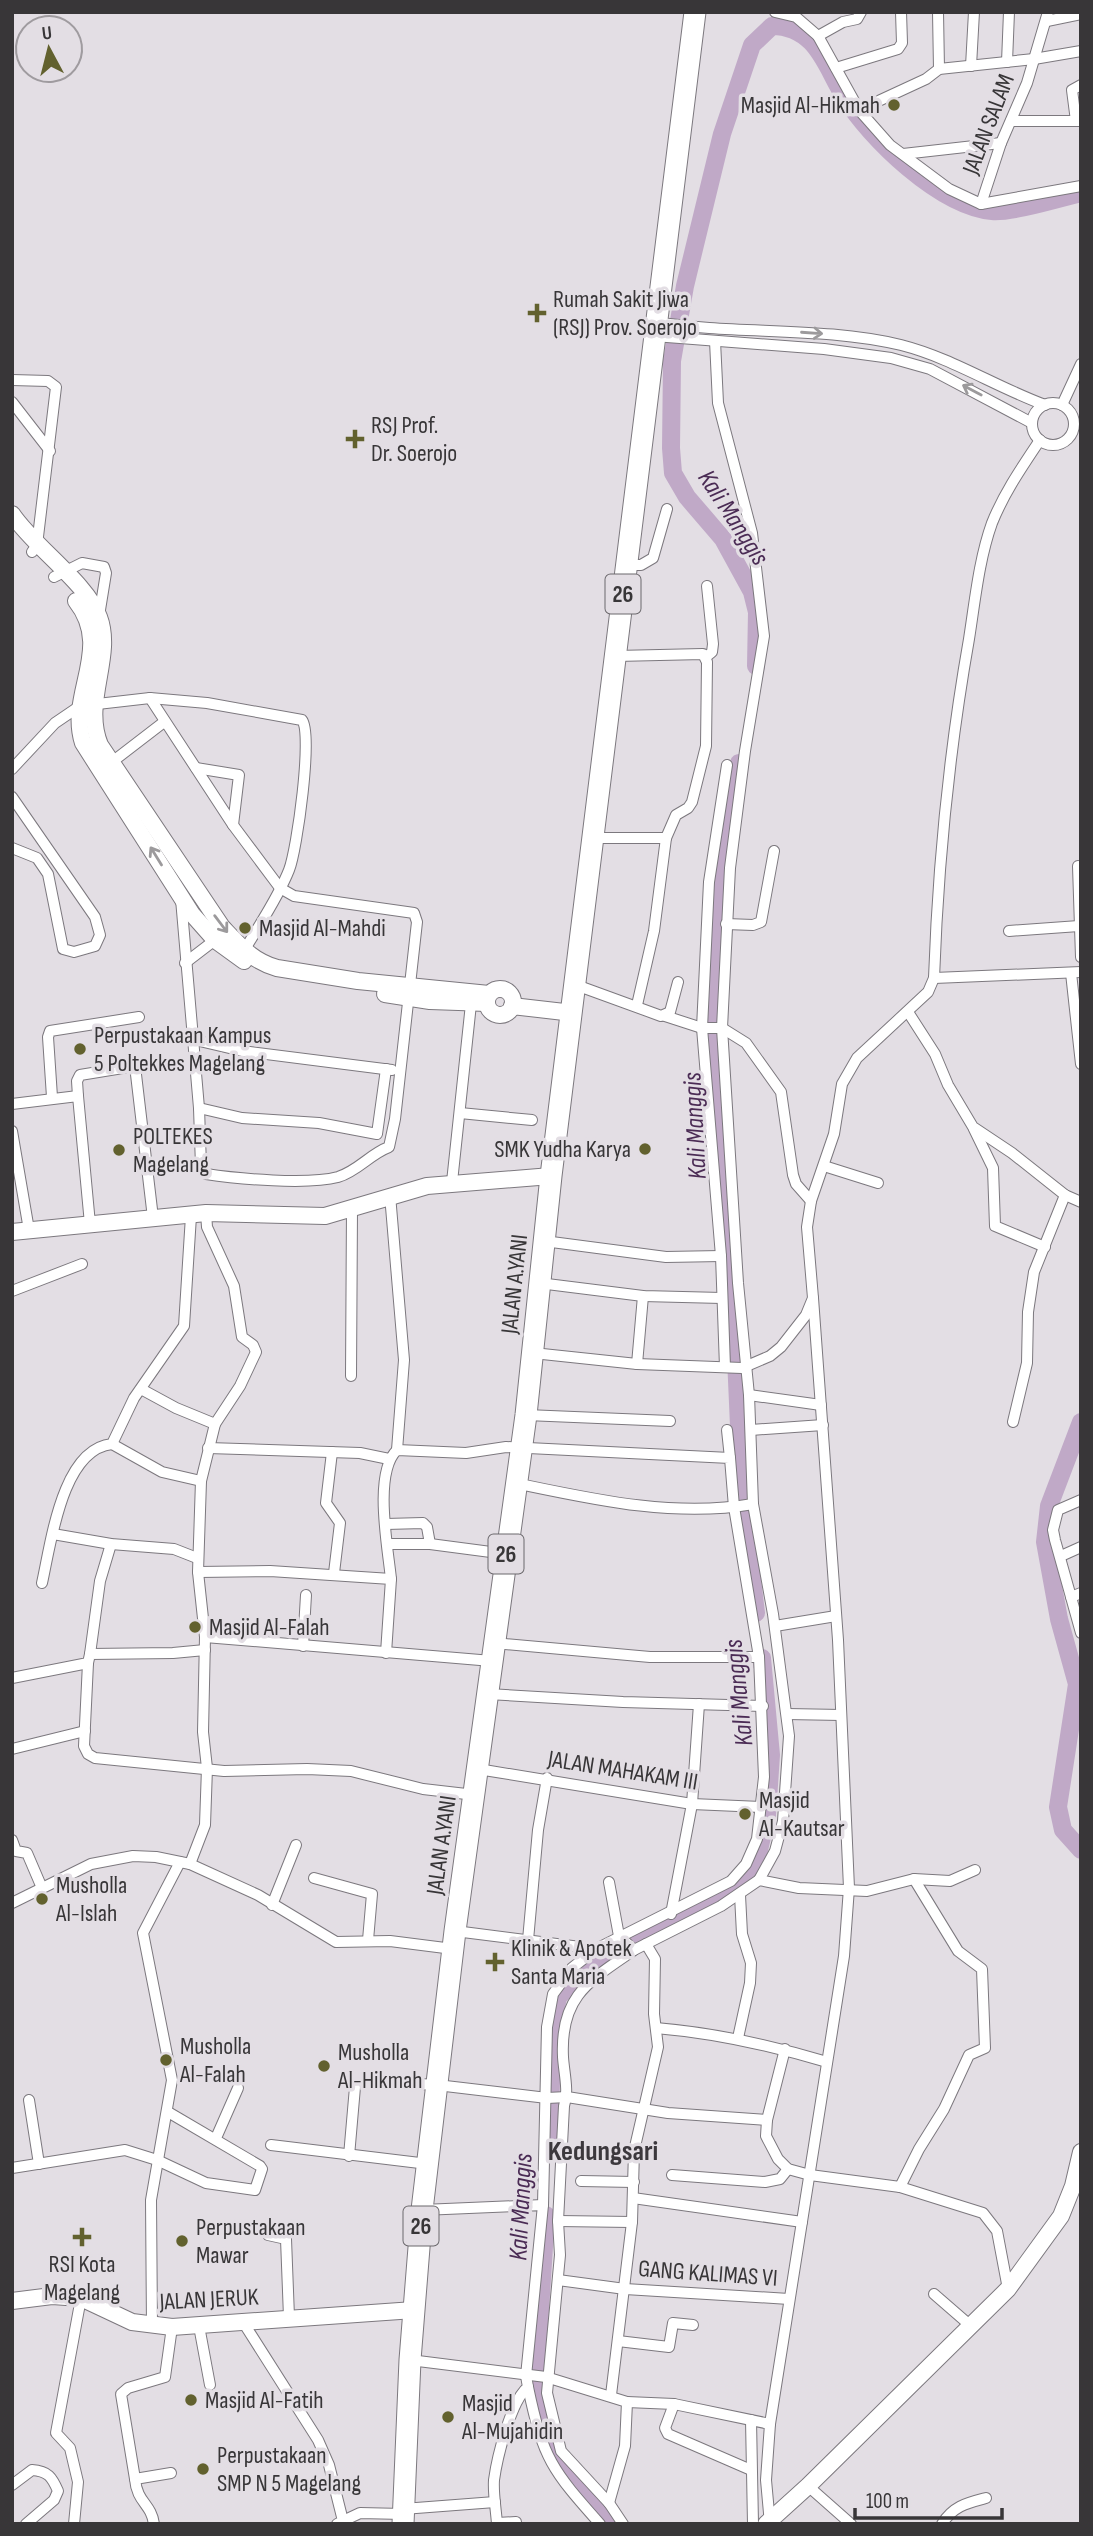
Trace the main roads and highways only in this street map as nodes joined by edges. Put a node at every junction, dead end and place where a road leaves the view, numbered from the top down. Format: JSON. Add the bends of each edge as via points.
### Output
{"nodes":[{"id":1,"x":695,"y":12,"type":"edge"},
{"id":2,"x":403,"y":2515,"type":"edge"}],
"edges":[{"from":1,"to":2,"type":"highway","name":"JALAN A.YANI","number":"26","via":[[662,330],[626,565],[526,1415],[422,2210]]}]}
